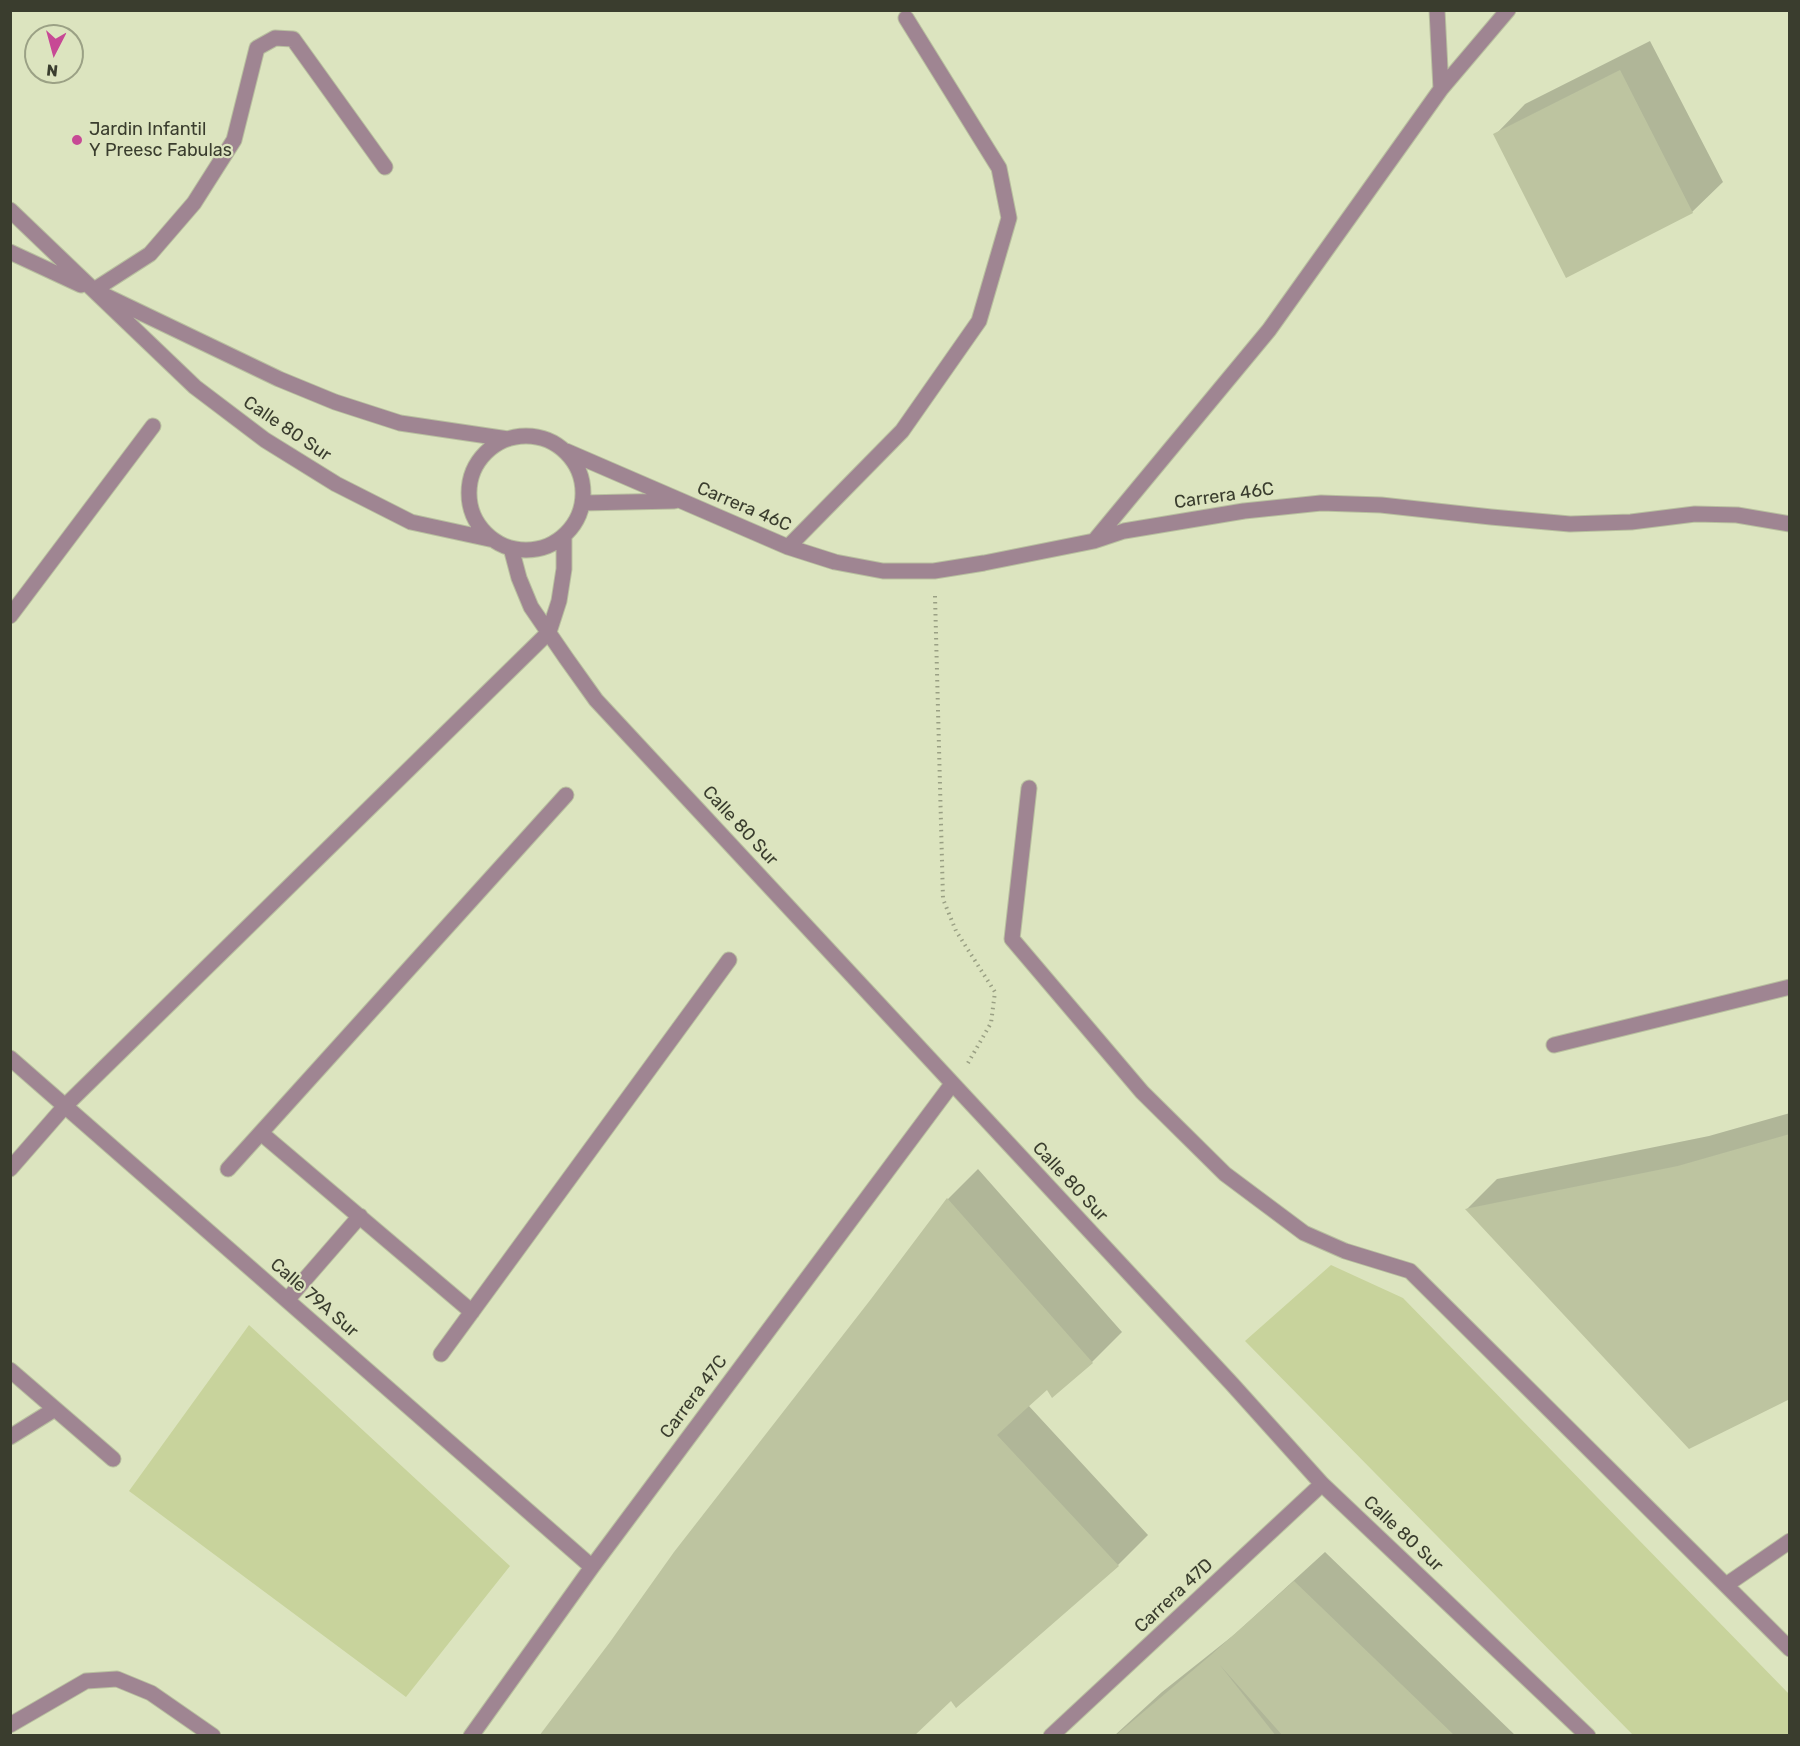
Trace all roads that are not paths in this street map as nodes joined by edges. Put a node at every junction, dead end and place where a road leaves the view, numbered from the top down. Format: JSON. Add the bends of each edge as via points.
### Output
{"nodes":[{"id":1,"x":1437,"y":10,"type":"edge"},
{"id":2,"x":1508,"y":10,"type":"edge"},
{"id":3,"x":906,"y":18,"type":"dead end"},
{"id":4,"x":1441,"y":89,"type":"junction"},
{"id":5,"x":385,"y":167,"type":"dead end"},
{"id":6,"x":10,"y":210,"type":"edge"},
{"id":7,"x":10,"y":252,"type":"edge"},
{"id":8,"x":94,"y":291,"type":"junction"},
{"id":9,"x":153,"y":426,"type":"dead end"},
{"id":10,"x":508,"y":439,"type":"junction"},
{"id":11,"x":566,"y":451,"type":"junction"},
{"id":12,"x":680,"y":501,"type":"junction"},
{"id":13,"x":583,"y":503,"type":"junction"},
{"id":14,"x":1790,"y":524,"type":"edge"},
{"id":15,"x":564,"y":536,"type":"junction"},
{"id":16,"x":494,"y":540,"type":"junction"},
{"id":17,"x":1094,"y":541,"type":"junction"},
{"id":18,"x":788,"y":547,"type":"junction"},
{"id":19,"x":512,"y":548,"type":"junction"},
{"id":20,"x":10,"y":616,"type":"edge"},
{"id":21,"x":549,"y":632,"type":"junction"},
{"id":22,"x":1029,"y":788,"type":"dead end"},
{"id":23,"x":566,"y":795,"type":"dead end"},
{"id":24,"x":729,"y":960,"type":"dead end"},
{"id":25,"x":1790,"y":987,"type":"edge"},
{"id":26,"x":1554,"y":1045,"type":"dead end"},
{"id":27,"x":10,"y":1058,"type":"edge"},
{"id":28,"x":952,"y":1084,"type":"junction"},
{"id":29,"x":65,"y":1106,"type":"junction"},
{"id":30,"x":261,"y":1133,"type":"junction"},
{"id":31,"x":10,"y":1169,"type":"edge"},
{"id":32,"x":228,"y":1169,"type":"dead end"},
{"id":33,"x":360,"y":1216,"type":"junction"},
{"id":34,"x":287,"y":1300,"type":"junction"},
{"id":35,"x":472,"y":1312,"type":"junction"},
{"id":36,"x":441,"y":1354,"type":"dead end"},
{"id":37,"x":10,"y":1370,"type":"edge"},
{"id":38,"x":55,"y":1409,"type":"junction"},
{"id":39,"x":10,"y":1437,"type":"edge"},
{"id":40,"x":113,"y":1459,"type":"dead end"},
{"id":41,"x":1322,"y":1484,"type":"junction"},
{"id":42,"x":1790,"y":1541,"type":"edge"},
{"id":43,"x":592,"y":1567,"type":"junction"},
{"id":44,"x":1726,"y":1585,"type":"junction"},
{"id":45,"x":1790,"y":1648,"type":"edge"},
{"id":46,"x":10,"y":1725,"type":"edge"},
{"id":47,"x":213,"y":1736,"type":"edge"},
{"id":48,"x":471,"y":1736,"type":"edge"},
{"id":49,"x":1052,"y":1736,"type":"edge"},
{"id":50,"x":1588,"y":1736,"type":"edge"}],
"edges":[{"from":1,"to":4,"type":"street"},
{"from":2,"to":4,"type":"street"},
{"from":3,"to":18,"type":"street","via":[[999,168],[1009,218],[979,321],[902,431]]},
{"from":4,"to":17,"type":"street","via":[[1269,330]]},
{"from":5,"to":8,"type":"street","via":[[293,39],[275,38],[257,48],[234,140],[194,204],[150,254]]},
{"from":6,"to":8,"type":"street","name":"Calle 80 Sur"},
{"from":7,"to":8,"type":"street"},
{"from":8,"to":10,"type":"street","name":"Calle 80 Sur","via":[[335,402],[400,423]]},
{"from":8,"to":16,"type":"street","name":"Calle 80 Sur","via":[[195,387],[265,440],[336,484],[411,522]]},
{"from":9,"to":20,"type":"street"},
{"from":10,"to":11,"type":"street","via":[[538,437]]},
{"from":10,"to":16,"type":"street","via":[[479,460],[469,494],[472,512]]},
{"from":11,"to":12,"type":"street","name":"Carrera 46C"},
{"from":11,"to":13,"type":"street","via":[[583,484]]},
{"from":12,"to":13,"type":"street"},
{"from":12,"to":18,"type":"street","name":"Carrera 46C"},
{"from":13,"to":15,"type":"street"},
{"from":14,"to":17,"type":"street","name":"Carrera 46C","via":[[1737,515],[1695,514],[1570,524],[1381,505],[1321,503],[1124,531]]},
{"from":15,"to":19,"type":"street","via":[[548,546]]},
{"from":15,"to":21,"type":"street","via":[[559,601]]},
{"from":16,"to":19,"type":"street"},
{"from":17,"to":18,"type":"street","name":"Carrera 46C","via":[[934,571],[883,572]]},
{"from":19,"to":21,"type":"street","name":"Calle 80 Sur","via":[[531,607]]},
{"from":21,"to":28,"type":"street","name":"Calle 80 Sur","via":[[596,700]]},
{"from":21,"to":29,"type":"street"},
{"from":22,"to":44,"type":"street","via":[[1012,939],[1142,1092],[1226,1174],[1304,1233],[1345,1251],[1410,1271]]},
{"from":23,"to":30,"type":"street"},
{"from":24,"to":35,"type":"street"},
{"from":25,"to":26,"type":"street"},
{"from":27,"to":29,"type":"street","name":"Calle 79A Sur"},
{"from":28,"to":41,"type":"street","name":"Calle 80 Sur"},
{"from":28,"to":43,"type":"street","name":"Carrera 47C"},
{"from":29,"to":31,"type":"street"},
{"from":29,"to":34,"type":"street","name":"Calle 79A Sur"},
{"from":30,"to":32,"type":"street"},
{"from":30,"to":33,"type":"street"},
{"from":33,"to":34,"type":"street"},
{"from":33,"to":35,"type":"street"},
{"from":34,"to":43,"type":"street","name":"Calle 79A Sur"},
{"from":35,"to":36,"type":"street"},
{"from":37,"to":38,"type":"street"},
{"from":38,"to":39,"type":"street"},
{"from":38,"to":40,"type":"street"},
{"from":41,"to":49,"type":"street","name":"Carrera 47D"},
{"from":41,"to":50,"type":"street","name":"Calle 80 Sur"},
{"from":42,"to":44,"type":"street"},
{"from":43,"to":48,"type":"street","name":"Carrera 47C"},
{"from":44,"to":45,"type":"street"},
{"from":46,"to":47,"type":"street","via":[[86,1681],[117,1679],[151,1693]]}]}
